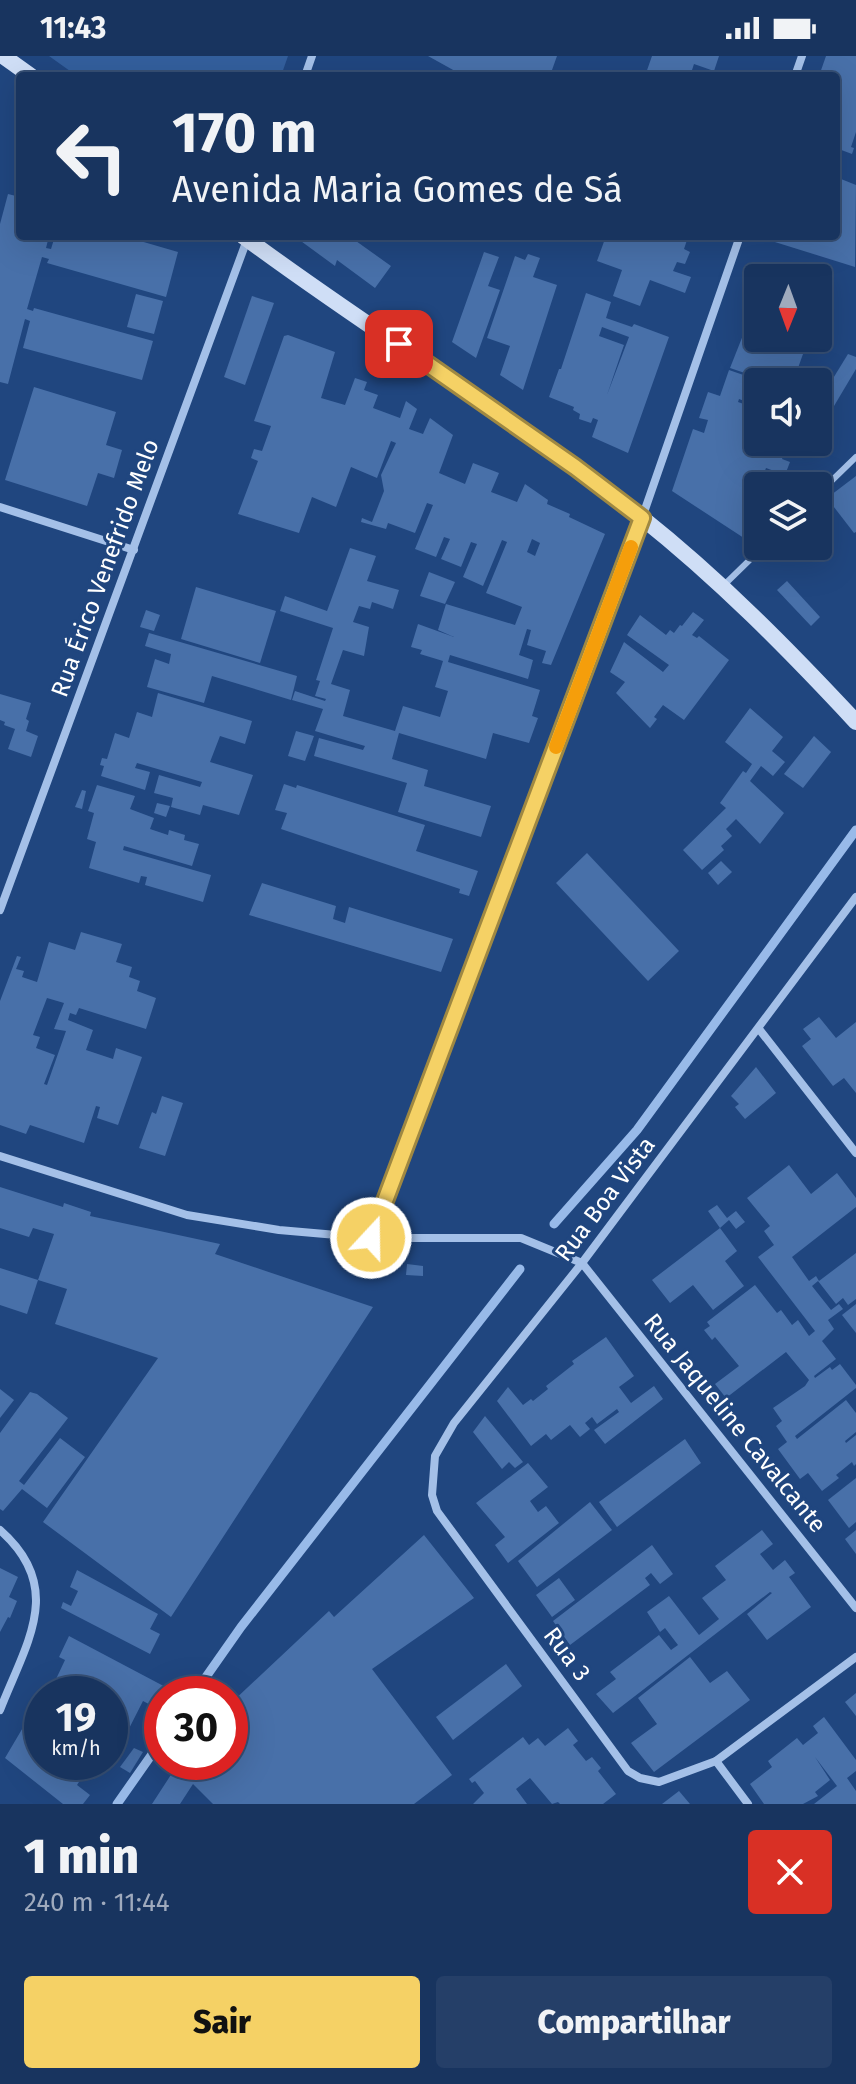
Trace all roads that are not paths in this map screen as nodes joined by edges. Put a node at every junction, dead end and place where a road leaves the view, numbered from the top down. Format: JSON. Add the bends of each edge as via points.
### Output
{"nodes":[{"id":1,"x":3,"y":56,"type":"edge"},
{"id":2,"x":25,"y":72,"type":"edge"},
{"id":3,"x":246,"y":240,"type":"edge"},
{"id":4,"x":251,"y":240,"type":"edge"},
{"id":5,"x":739,"y":240,"type":"edge"},
{"id":6,"x":856,"y":457,"type":"edge"},
{"id":7,"x":832,"y":480,"type":"edge"},
{"id":8,"x":0,"y":507,"type":"edge"},
{"id":9,"x":642,"y":518,"type":"junction"},
{"id":10,"x":134,"y":550,"type":"junction"},
{"id":11,"x":749,"y":560,"type":"edge"},
{"id":12,"x":723,"y":585,"type":"junction"},
{"id":13,"x":856,"y":722,"type":"edge"},
{"id":14,"x":856,"y":897,"type":"edge"},
{"id":15,"x":0,"y":910,"type":"edge"},
{"id":16,"x":759,"y":1029,"type":"junction"},
{"id":17,"x":856,"y":1153,"type":"edge"},
{"id":18,"x":0,"y":1156,"type":"edge"},
{"id":19,"x":371,"y":1238,"type":"junction"},
{"id":20,"x":582,"y":1263,"type":"junction"},
{"id":21,"x":0,"y":1530,"type":"edge"},
{"id":22,"x":453,"y":1534,"type":"joint"},
{"id":23,"x":856,"y":1608,"type":"edge"},
{"id":24,"x":856,"y":1657,"type":"edge"},
{"id":25,"x":0,"y":1710,"type":"edge"},
{"id":26,"x":716,"y":1761,"type":"junction"},
{"id":27,"x":748,"y":1804,"type":"edge"}],
"edges":[{"from":1,"to":2,"type":"street"},
{"from":3,"to":10,"type":"street","name":"Rua Érico Venefrido Melo"},
{"from":4,"to":9,"type":"street"},
{"from":5,"to":9,"type":"street"},
{"from":6,"to":7,"type":"lane"},
{"from":8,"to":10,"type":"street"},
{"from":9,"to":12,"type":"street"},
{"from":9,"to":19,"type":"street"},
{"from":10,"to":15,"type":"street","name":"Rua Érico Venefrido Melo"},
{"from":11,"to":12,"type":"lane"},
{"from":12,"to":13,"type":"street"},
{"from":14,"to":16,"type":"street","name":"Rua Boa Vista"},
{"from":16,"to":17,"type":"street"},
{"from":16,"to":20,"type":"street","name":"Rua Boa Vista"},
{"from":18,"to":19,"type":"street","via":[[187,1215]]},
{"from":19,"to":20,"type":"street","via":[[521,1238]]},
{"from":20,"to":22,"type":"street","name":"Rua Boa Vista","via":[[454,1423],[435,1456],[432,1495]]},
{"from":20,"to":23,"type":"street","name":"Rua Jaqueline Cavalcante"},
{"from":21,"to":25,"type":"street","via":[[17,1544],[34,1572],[38,1600],[34,1624]]},
{"from":22,"to":26,"type":"street","name":"Rua 3","via":[[628,1771],[659,1782]]},
{"from":24,"to":26,"type":"street"},
{"from":26,"to":27,"type":"street"}]}
